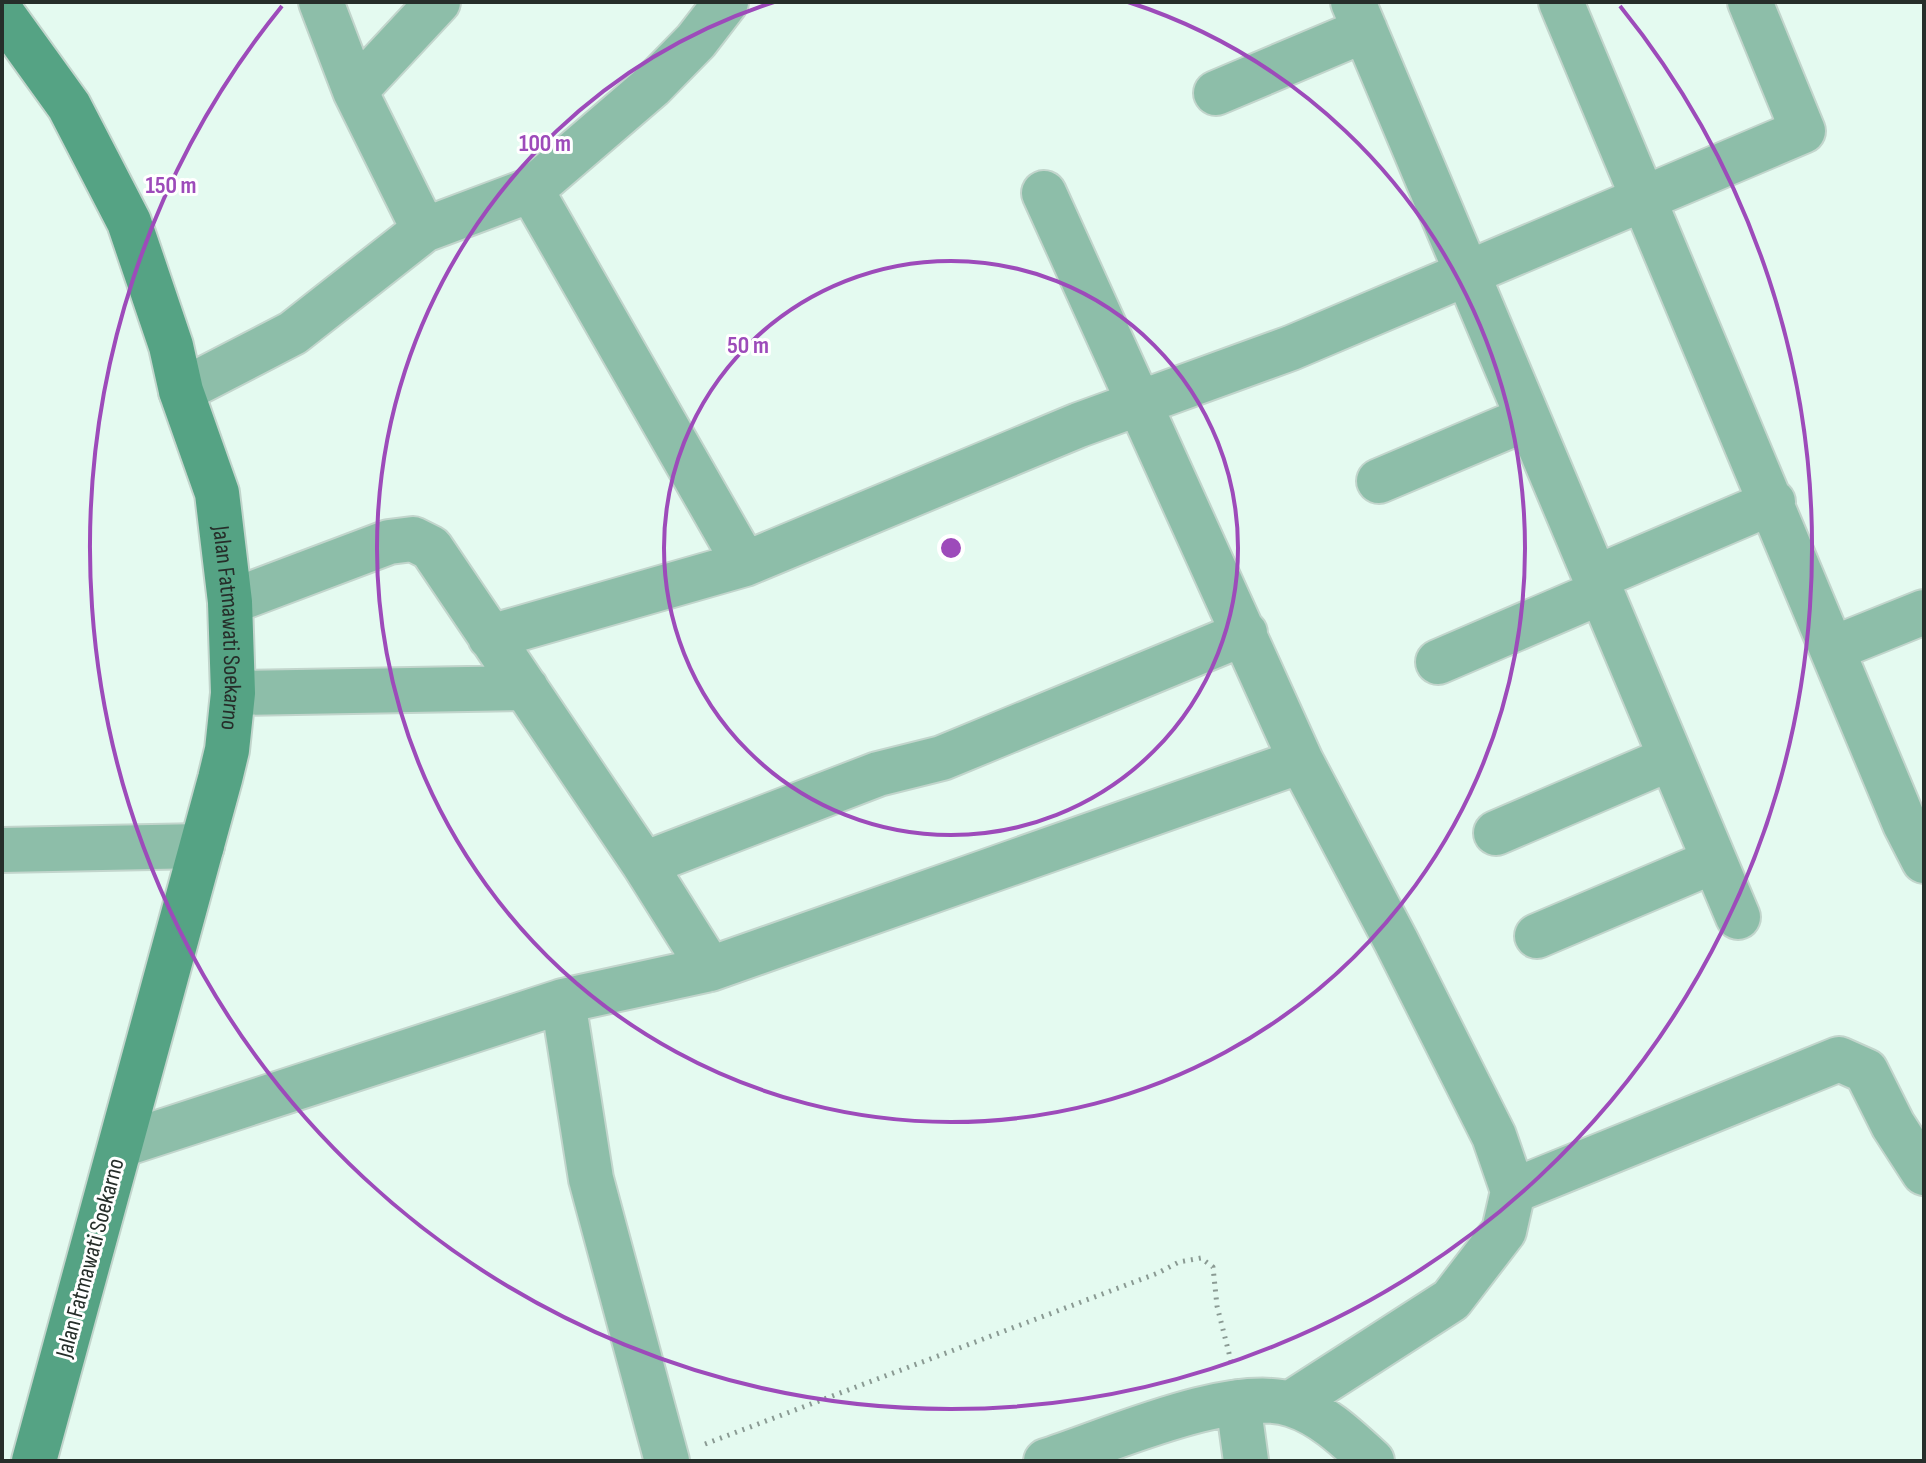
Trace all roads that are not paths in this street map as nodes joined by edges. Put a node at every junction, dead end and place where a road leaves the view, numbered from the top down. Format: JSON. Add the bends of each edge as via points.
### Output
{"nodes":[{"id":1,"x":321,"y":2,"type":"edge"},
{"id":2,"x":438,"y":2,"type":"edge"},
{"id":3,"x":726,"y":2,"type":"edge"},
{"id":4,"x":1561,"y":2,"type":"edge"},
{"id":5,"x":1750,"y":2,"type":"edge"},
{"id":6,"x":2,"y":13,"type":"edge"},
{"id":7,"x":1359,"y":16,"type":"edge"},
{"id":8,"x":355,"y":91,"type":"junction"},
{"id":9,"x":1216,"y":93,"type":"dead end"},
{"id":10,"x":531,"y":190,"type":"junction"},
{"id":11,"x":1044,"y":193,"type":"dead end"},
{"id":12,"x":1643,"y":199,"type":"junction"},
{"id":13,"x":424,"y":230,"type":"junction"},
{"id":14,"x":1466,"y":274,"type":"junction"},
{"id":15,"x":181,"y":391,"type":"junction"},
{"id":16,"x":1139,"y":403,"type":"junction"},
{"id":17,"x":1528,"y":418,"type":"junction"},
{"id":18,"x":1379,"y":481,"type":"dead end"},
{"id":19,"x":1773,"y":502,"type":"junction"},
{"id":20,"x":745,"y":564,"type":"junction"},
{"id":21,"x":1598,"y":585,"type":"junction"},
{"id":22,"x":230,"y":602,"type":"junction"},
{"id":23,"x":1924,"y":612,"type":"edge"},
{"id":24,"x":1245,"y":633,"type":"junction"},
{"id":25,"x":490,"y":637,"type":"junction"},
{"id":26,"x":1832,"y":649,"type":"junction"},
{"id":27,"x":1438,"y":662,"type":"dead end"},
{"id":28,"x":526,"y":688,"type":"junction"},
{"id":29,"x":233,"y":693,"type":"junction"},
{"id":30,"x":1671,"y":758,"type":"junction"},
{"id":31,"x":1301,"y":761,"type":"junction"},
{"id":32,"x":1496,"y":833,"type":"dead end"},
{"id":33,"x":1918,"y":833,"type":"edge"},
{"id":34,"x":202,"y":846,"type":"junction"},
{"id":35,"x":2,"y":850,"type":"edge"},
{"id":36,"x":1714,"y":861,"type":"junction"},
{"id":37,"x":644,"y":864,"type":"junction"},
{"id":38,"x":1738,"y":917,"type":"dead end"},
{"id":39,"x":1537,"y":936,"type":"dead end"},
{"id":40,"x":710,"y":969,"type":"junction"},
{"id":41,"x":563,"y":1001,"type":"junction"},
{"id":42,"x":121,"y":1145,"type":"junction"},
{"id":43,"x":1924,"y":1173,"type":"edge"},
{"id":44,"x":1513,"y":1191,"type":"junction"},
{"id":45,"x":1238,"y":1402,"type":"junction"},
{"id":46,"x":1291,"y":1403,"type":"junction"},
{"id":47,"x":666,"y":1460,"type":"edge"},
{"id":48,"x":34,"y":1461,"type":"edge"},
{"id":49,"x":1046,"y":1461,"type":"edge"},
{"id":50,"x":1246,"y":1461,"type":"edge"},
{"id":51,"x":1372,"y":1461,"type":"edge"}],
"edges":[{"from":1,"to":8,"type":"street"},
{"from":2,"to":8,"type":"street"},
{"from":3,"to":10,"type":"street","via":[[652,86]]},
{"from":4,"to":12,"type":"street"},
{"from":5,"to":12,"type":"street","via":[[1803,131]]},
{"from":6,"to":15,"type":"main road","name":"Jalan Fatmawati Soekarno","via":[[69,106],[129,222]]},
{"from":7,"to":9,"type":"street"},
{"from":7,"to":14,"type":"street"},
{"from":8,"to":13,"type":"street"},
{"from":10,"to":13,"type":"street"},
{"from":10,"to":20,"type":"street"},
{"from":11,"to":16,"type":"street"},
{"from":12,"to":14,"type":"street"},
{"from":12,"to":19,"type":"street"},
{"from":13,"to":15,"type":"street","via":[[293,333]]},
{"from":14,"to":16,"type":"street","via":[[1291,348]]},
{"from":14,"to":17,"type":"street"},
{"from":15,"to":22,"type":"main road","name":"Jalan Fatmawati Soekarno","via":[[217,493]]},
{"from":16,"to":20,"type":"street"},
{"from":16,"to":24,"type":"street"},
{"from":17,"to":18,"type":"street"},
{"from":17,"to":21,"type":"street"},
{"from":19,"to":21,"type":"street"},
{"from":19,"to":26,"type":"street"},
{"from":20,"to":25,"type":"street"},
{"from":21,"to":27,"type":"street"},
{"from":21,"to":30,"type":"street"},
{"from":22,"to":25,"type":"street","via":[[389,542],[413,539],[431,548]]},
{"from":22,"to":29,"type":"main road","name":"Jalan Fatmawati Soekarno"},
{"from":23,"to":26,"type":"street"},
{"from":24,"to":31,"type":"street"},
{"from":24,"to":37,"type":"street","via":[[942,758],[878,774]]},
{"from":25,"to":28,"type":"street"},
{"from":26,"to":33,"type":"street"},
{"from":28,"to":29,"type":"street"},
{"from":28,"to":37,"type":"street"},
{"from":29,"to":34,"type":"main road","name":"Jalan Fatmawati Soekarno","via":[[227,750]]},
{"from":30,"to":32,"type":"street"},
{"from":30,"to":36,"type":"street"},
{"from":31,"to":40,"type":"street"},
{"from":31,"to":44,"type":"street","via":[[1487,1122]]},
{"from":34,"to":35,"type":"street"},
{"from":34,"to":42,"type":"main road","name":"Jalan Fatmawati Soekarno"},
{"from":36,"to":38,"type":"street"},
{"from":36,"to":39,"type":"street"},
{"from":37,"to":40,"type":"street"},
{"from":40,"to":41,"type":"street"},
{"from":41,"to":42,"type":"street"},
{"from":41,"to":47,"type":"street","via":[[591,1179]]},
{"from":42,"to":48,"type":"main road","name":"Jalan Fatmawati Soekarno"},
{"from":43,"to":44,"type":"street","via":[[1866,1071],[1839,1059]]},
{"from":44,"to":46,"type":"street","via":[[1504,1231],[1451,1300]]},
{"from":45,"to":46,"type":"street"},
{"from":45,"to":49,"type":"street","via":[[1165,1420]]},
{"from":45,"to":50,"type":"street"},
{"from":46,"to":51,"type":"street","via":[[1313,1413]]}]}
